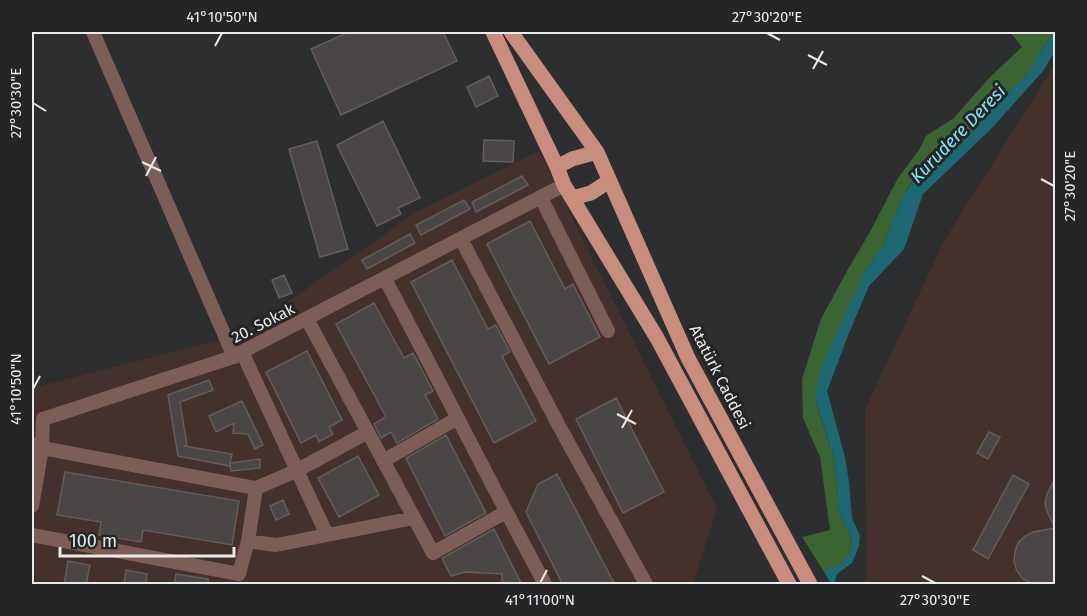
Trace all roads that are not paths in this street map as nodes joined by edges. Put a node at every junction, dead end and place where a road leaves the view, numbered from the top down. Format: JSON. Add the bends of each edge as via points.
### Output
{"nodes":[{"id":1,"x":93,"y":32,"type":"edge"},
{"id":2,"x":493,"y":32,"type":"edge"},
{"id":3,"x":515,"y":33,"type":"edge"},
{"id":4,"x":597,"y":153,"type":"junction"},
{"id":5,"x":557,"y":167,"type":"junction"},
{"id":6,"x":609,"y":181,"type":"junction"},
{"id":7,"x":568,"y":191,"type":"junction"},
{"id":8,"x":541,"y":198,"type":"junction"},
{"id":9,"x":461,"y":239,"type":"junction"},
{"id":10,"x":385,"y":279,"type":"junction"},
{"id":11,"x":307,"y":319,"type":"junction"},
{"id":12,"x":608,"y":331,"type":"dead end"},
{"id":13,"x":238,"y":354,"type":"junction"},
{"id":14,"x":458,"y":418,"type":"junction"},
{"id":15,"x":368,"y":432,"type":"junction"},
{"id":16,"x":37,"y":446,"type":"edge"},
{"id":17,"x":384,"y":461,"type":"junction"},
{"id":18,"x":297,"y":471,"type":"junction"},
{"id":19,"x":256,"y":488,"type":"junction"},
{"id":20,"x":32,"y":506,"type":"edge"},
{"id":21,"x":506,"y":512,"type":"junction"},
{"id":22,"x":414,"y":518,"type":"junction"},
{"id":23,"x":327,"y":534,"type":"junction"},
{"id":24,"x":32,"y":535,"type":"edge"},
{"id":25,"x":248,"y":542,"type":"junction"},
{"id":26,"x":809,"y":582,"type":"edge"},
{"id":27,"x":545,"y":585,"type":"edge"},
{"id":28,"x":646,"y":585,"type":"edge"},
{"id":29,"x":789,"y":585,"type":"edge"}],
"edges":[{"from":1,"to":13,"type":"street"},
{"from":2,"to":5,"type":"main road"},
{"from":3,"to":4,"type":"main road"},
{"from":4,"to":5,"type":"main road"},
{"from":4,"to":6,"type":"main road","name":"Atatürk Caddesi"},
{"from":5,"to":7,"type":"main road"},
{"from":6,"to":7,"type":"main road","via":[[591,193]]},
{"from":6,"to":26,"type":"main road","name":"Atatürk Caddesi","via":[[688,358]]},
{"from":7,"to":8,"type":"street","name":"20. Sokak"},
{"from":7,"to":29,"type":"main road","via":[[657,338]]},
{"from":8,"to":9,"type":"street","name":"20. Sokak"},
{"from":8,"to":12,"type":"street"},
{"from":9,"to":10,"type":"street","name":"20. Sokak"},
{"from":9,"to":28,"type":"street"},
{"from":10,"to":11,"type":"street","name":"20. Sokak"},
{"from":10,"to":14,"type":"street"},
{"from":11,"to":13,"type":"street","name":"20. Sokak"},
{"from":11,"to":15,"type":"street"},
{"from":13,"to":16,"type":"street","name":"20. Sokak","via":[[43,419]]},
{"from":13,"to":18,"type":"street"},
{"from":14,"to":17,"type":"street"},
{"from":14,"to":21,"type":"street"},
{"from":15,"to":17,"type":"street"},
{"from":15,"to":18,"type":"street"},
{"from":16,"to":19,"type":"street"},
{"from":16,"to":20,"type":"street","name":"20. Sokak"},
{"from":17,"to":22,"type":"street"},
{"from":18,"to":19,"type":"street"},
{"from":18,"to":23,"type":"street"},
{"from":19,"to":25,"type":"street"},
{"from":21,"to":22,"type":"street","via":[[433,554]]},
{"from":21,"to":27,"type":"street"},
{"from":22,"to":23,"type":"street"},
{"from":23,"to":25,"type":"street","via":[[276,545]]},
{"from":24,"to":25,"type":"street","via":[[239,574]]}]}
